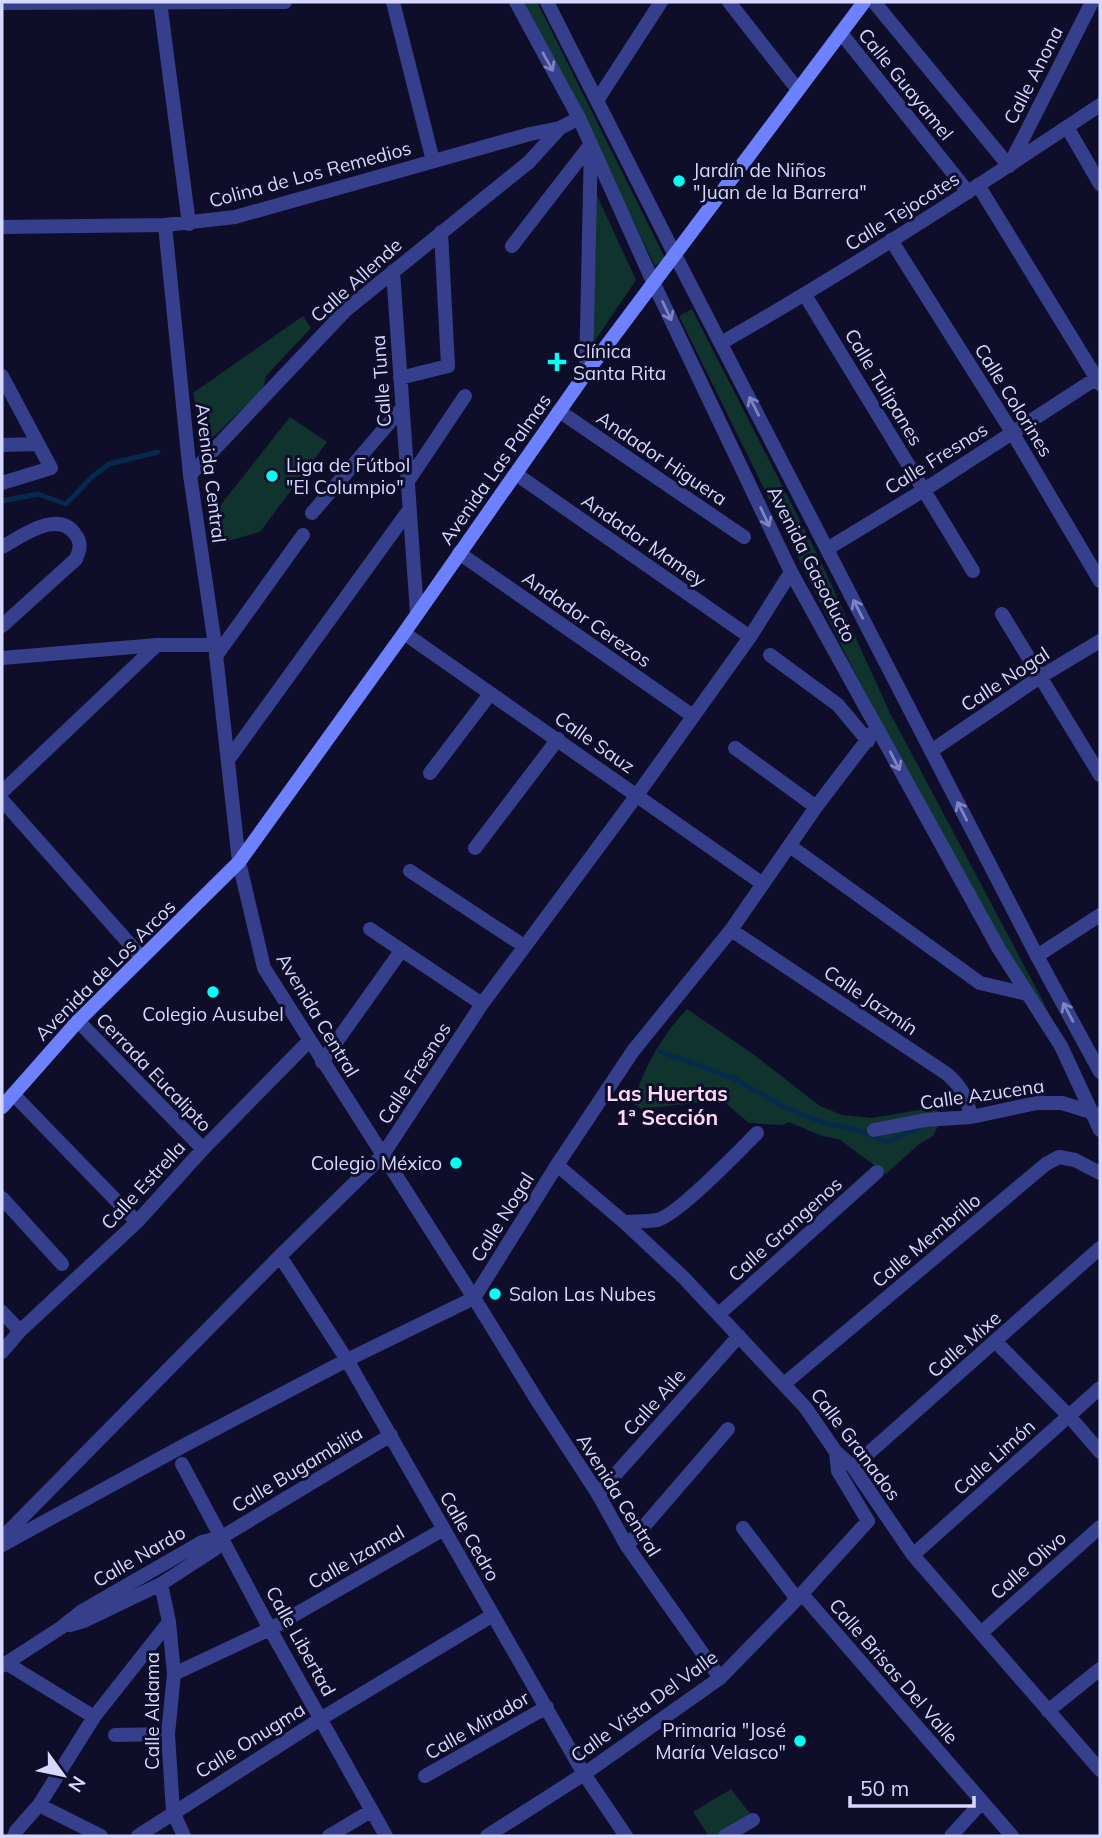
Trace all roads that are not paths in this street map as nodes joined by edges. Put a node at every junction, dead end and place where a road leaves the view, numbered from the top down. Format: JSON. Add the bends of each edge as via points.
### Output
{"nodes":[{"id":1,"x":160,"y":2,"type":"edge"},
{"id":2,"x":285,"y":2,"type":"edge"},
{"id":3,"x":393,"y":2,"type":"edge"},
{"id":4,"x":516,"y":2,"type":"edge"},
{"id":5,"x":548,"y":2,"type":"edge"},
{"id":6,"x":661,"y":2,"type":"edge"},
{"id":7,"x":729,"y":2,"type":"edge"},
{"id":8,"x":864,"y":2,"type":"edge"},
{"id":9,"x":874,"y":2,"type":"edge"},
{"id":10,"x":1093,"y":2,"type":"edge"},
{"id":11,"x":2,"y":3,"type":"edge"},
{"id":12,"x":841,"y":33,"type":"junction"},
{"id":13,"x":798,"y":90,"type":"junction"},
{"id":14,"x":598,"y":99,"type":"junction"},
{"id":15,"x":1100,"y":105,"type":"edge"},
{"id":16,"x":579,"y":118,"type":"junction"},
{"id":17,"x":1067,"y":127,"type":"junction"},
{"id":18,"x":560,"y":128,"type":"junction"},
{"id":19,"x":591,"y":144,"type":"junction"},
{"id":20,"x":433,"y":161,"type":"junction"},
{"id":21,"x":1009,"y":166,"type":"junction"},
{"id":22,"x":1100,"y":184,"type":"edge"},
{"id":23,"x":973,"y":189,"type":"junction"},
{"id":24,"x":189,"y":224,"type":"junction"},
{"id":25,"x":165,"y":225,"type":"junction"},
{"id":26,"x":2,"y":228,"type":"edge"},
{"id":27,"x":441,"y":232,"type":"junction"},
{"id":28,"x":891,"y":240,"type":"junction"},
{"id":29,"x":512,"y":246,"type":"dead end"},
{"id":30,"x":675,"y":255,"type":"junction"},
{"id":31,"x":393,"y":271,"type":"junction"},
{"id":32,"x":654,"y":284,"type":"junction"},
{"id":33,"x":805,"y":295,"type":"junction"},
{"id":34,"x":721,"y":343,"type":"junction"},
{"id":35,"x":586,"y":373,"type":"junction"},
{"id":36,"x":2,"y":376,"type":"edge"},
{"id":37,"x":400,"y":379,"type":"junction"},
{"id":38,"x":1099,"y":380,"type":"edge"},
{"id":39,"x":465,"y":396,"type":"dead end"},
{"id":40,"x":402,"y":408,"type":"junction"},
{"id":41,"x":559,"y":411,"type":"junction"},
{"id":42,"x":1012,"y":432,"type":"junction"},
{"id":43,"x":38,"y":444,"type":"junction"},
{"id":44,"x":2,"y":446,"type":"edge"},
{"id":45,"x":516,"y":474,"type":"junction"},
{"id":46,"x":190,"y":475,"type":"junction"},
{"id":47,"x":408,"y":481,"type":"junction"},
{"id":48,"x":2,"y":483,"type":"edge"},
{"id":49,"x":924,"y":490,"type":"junction"},
{"id":50,"x":409,"y":510,"type":"junction"},
{"id":51,"x":312,"y":513,"type":"dead end"},
{"id":52,"x":303,"y":536,"type":"dead end"},
{"id":53,"x":744,"y":537,"type":"dead end"},
{"id":54,"x":2,"y":547,"type":"edge"},
{"id":55,"x":827,"y":549,"type":"junction"},
{"id":56,"x":460,"y":553,"type":"junction"},
{"id":57,"x":973,"y":571,"type":"dead end"},
{"id":58,"x":791,"y":572,"type":"junction"},
{"id":59,"x":1100,"y":581,"type":"edge"},
{"id":60,"x":417,"y":614,"type":"junction"},
{"id":61,"x":998,"y":617,"type":"dead end"},
{"id":62,"x":2,"y":626,"type":"edge"},
{"id":63,"x":404,"y":633,"type":"junction"},
{"id":64,"x":750,"y":637,"type":"junction"},
{"id":65,"x":1100,"y":641,"type":"edge"},
{"id":66,"x":157,"y":645,"type":"junction"},
{"id":67,"x":216,"y":651,"type":"junction"},
{"id":68,"x":770,"y":655,"type":"dead end"},
{"id":69,"x":2,"y":658,"type":"edge"},
{"id":70,"x":1036,"y":679,"type":"junction"},
{"id":71,"x":490,"y":694,"type":"junction"},
{"id":72,"x":693,"y":716,"type":"junction"},
{"id":73,"x":877,"y":727,"type":"junction"},
{"id":74,"x":558,"y":739,"type":"junction"},
{"id":75,"x":867,"y":741,"type":"junction"},
{"id":76,"x":735,"y":748,"type":"dead end"},
{"id":77,"x":931,"y":751,"type":"junction"},
{"id":78,"x":228,"y":760,"type":"junction"},
{"id":79,"x":430,"y":773,"type":"dead end"},
{"id":80,"x":1100,"y":775,"type":"edge"},
{"id":81,"x":2,"y":792,"type":"edge"},
{"id":82,"x":637,"y":795,"type":"junction"},
{"id":83,"x":2,"y":800,"type":"edge"},
{"id":84,"x":816,"y":807,"type":"junction"},
{"id":85,"x":790,"y":846,"type":"junction"},
{"id":86,"x":475,"y":848,"type":"dead end"},
{"id":87,"x":239,"y":862,"type":"junction"},
{"id":88,"x":410,"y":871,"type":"dead end"},
{"id":89,"x":762,"y":884,"type":"junction"},
{"id":90,"x":1100,"y":915,"type":"edge"},
{"id":91,"x":370,"y":929,"type":"dead end"},
{"id":92,"x":731,"y":930,"type":"junction"},
{"id":93,"x":524,"y":946,"type":"junction"},
{"id":94,"x":401,"y":951,"type":"junction"},
{"id":95,"x":1037,"y":956,"type":"junction"},
{"id":96,"x":142,"y":958,"type":"junction"},
{"id":97,"x":1027,"y":994,"type":"junction"},
{"id":98,"x":482,"y":1004,"type":"junction"},
{"id":99,"x":78,"y":1021,"type":"junction"},
{"id":100,"x":309,"y":1041,"type":"junction"},
{"id":101,"x":322,"y":1062,"type":"junction"},
{"id":102,"x":1100,"y":1072,"type":"edge"},
{"id":103,"x":7,"y":1096,"type":"edge"},
{"id":104,"x":1094,"y":1113,"type":"junction"},
{"id":105,"x":971,"y":1117,"type":"junction"},
{"id":106,"x":874,"y":1130,"type":"dead end"},
{"id":107,"x":1100,"y":1130,"type":"edge"},
{"id":108,"x":757,"y":1133,"type":"dead end"},
{"id":109,"x":203,"y":1149,"type":"junction"},
{"id":110,"x":382,"y":1156,"type":"junction"},
{"id":111,"x":557,"y":1166,"type":"junction"},
{"id":112,"x":877,"y":1172,"type":"dead end"},
{"id":113,"x":1100,"y":1173,"type":"edge"},
{"id":114,"x":2,"y":1198,"type":"edge"},
{"id":115,"x":137,"y":1222,"type":"junction"},
{"id":116,"x":624,"y":1222,"type":"junction"},
{"id":117,"x":1100,"y":1248,"type":"edge"},
{"id":118,"x":280,"y":1256,"type":"junction"},
{"id":119,"x":62,"y":1264,"type":"dead end"},
{"id":120,"x":474,"y":1298,"type":"junction"},
{"id":121,"x":2,"y":1312,"type":"edge"},
{"id":122,"x":719,"y":1314,"type":"junction"},
{"id":123,"x":20,"y":1331,"type":"junction"},
{"id":124,"x":739,"y":1336,"type":"junction"},
{"id":125,"x":996,"y":1342,"type":"junction"},
{"id":126,"x":2,"y":1352,"type":"edge"},
{"id":127,"x":347,"y":1360,"type":"junction"},
{"id":128,"x":784,"y":1384,"type":"junction"},
{"id":129,"x":1100,"y":1388,"type":"edge"},
{"id":130,"x":1069,"y":1416,"type":"junction"},
{"id":131,"x":728,"y":1429,"type":"dead end"},
{"id":132,"x":391,"y":1435,"type":"junction"},
{"id":133,"x":836,"y":1452,"type":"junction"},
{"id":134,"x":1100,"y":1452,"type":"edge"},
{"id":135,"x":183,"y":1464,"type":"dead end"},
{"id":136,"x":853,"y":1468,"type":"junction"},
{"id":137,"x":598,"y":1494,"type":"junction"},
{"id":138,"x":1100,"y":1527,"type":"edge"},
{"id":139,"x":743,"y":1528,"type":"dead end"},
{"id":140,"x":444,"y":1529,"type":"junction"},
{"id":141,"x":222,"y":1537,"type":"junction"},
{"id":142,"x":2,"y":1538,"type":"edge"},
{"id":143,"x":2,"y":1545,"type":"edge"},
{"id":144,"x":627,"y":1546,"type":"junction"},
{"id":145,"x":913,"y":1555,"type":"junction"},
{"id":146,"x":161,"y":1584,"type":"junction"},
{"id":147,"x":800,"y":1597,"type":"junction"},
{"id":148,"x":493,"y":1615,"type":"junction"},
{"id":149,"x":169,"y":1622,"type":"junction"},
{"id":150,"x":61,"y":1627,"type":"junction"},
{"id":151,"x":270,"y":1629,"type":"junction"},
{"id":152,"x":981,"y":1633,"type":"junction"},
{"id":153,"x":4,"y":1664,"type":"edge"},
{"id":154,"x":1100,"y":1669,"type":"edge"},
{"id":155,"x":174,"y":1674,"type":"junction"},
{"id":156,"x":720,"y":1678,"type":"junction"},
{"id":157,"x":547,"y":1707,"type":"junction"},
{"id":158,"x":1048,"y":1711,"type":"junction"},
{"id":159,"x":94,"y":1717,"type":"junction"},
{"id":160,"x":322,"y":1718,"type":"junction"},
{"id":161,"x":168,"y":1734,"type":"junction"},
{"id":162,"x":115,"y":1735,"type":"dead end"},
{"id":163,"x":1100,"y":1770,"type":"edge"},
{"id":164,"x":584,"y":1774,"type":"junction"},
{"id":165,"x":425,"y":1776,"type":"dead end"},
{"id":166,"x":982,"y":1802,"type":"junction"},
{"id":167,"x":39,"y":1805,"type":"junction"},
{"id":168,"x":371,"y":1811,"type":"junction"},
{"id":169,"x":173,"y":1812,"type":"junction"},
{"id":170,"x":753,"y":1820,"type":"dead end"},
{"id":171,"x":11,"y":1832,"type":"edge"},
{"id":172,"x":503,"y":1832,"type":"edge"},
{"id":173,"x":101,"y":1836,"type":"edge"},
{"id":174,"x":138,"y":1836,"type":"edge"},
{"id":175,"x":184,"y":1836,"type":"edge"},
{"id":176,"x":330,"y":1836,"type":"edge"},
{"id":177,"x":386,"y":1836,"type":"edge"},
{"id":178,"x":487,"y":1836,"type":"edge"},
{"id":179,"x":626,"y":1836,"type":"edge"},
{"id":180,"x":724,"y":1836,"type":"edge"},
{"id":181,"x":951,"y":1836,"type":"edge"},
{"id":182,"x":1012,"y":1836,"type":"edge"}],
"edges":[{"from":1,"to":2,"type":"street"},
{"from":1,"to":11,"type":"street"},
{"from":1,"to":24,"type":"street"},
{"from":3,"to":20,"type":"street"},
{"from":4,"to":16,"type":"street","name":"Avenida Gasoducto","one_way":true},
{"from":5,"to":14,"type":"street","name":"Avenida Gasoducto"},
{"from":6,"to":14,"type":"street"},
{"from":7,"to":13,"type":"street"},
{"from":8,"to":12,"type":"main road","name":"Avenida Las Palmas"},
{"from":9,"to":21,"type":"street"},
{"from":10,"to":21,"type":"street","name":"Calle Anona"},
{"from":12,"to":13,"type":"main road","name":"Avenida Las Palmas"},
{"from":12,"to":23,"type":"street","name":"Calle Guayamel"},
{"from":13,"to":30,"type":"main road","name":"Avenida Las Palmas"},
{"from":14,"to":30,"type":"street","name":"Avenida Gasoducto"},
{"from":15,"to":17,"type":"street","name":"Calle Tejocotes"},
{"from":16,"to":18,"type":"street","name":"Colina de Los Remedios"},
{"from":16,"to":19,"type":"street","name":"Avenida Gasoducto"},
{"from":17,"to":21,"type":"street","name":"Calle Tejocotes"},
{"from":17,"to":22,"type":"street"},
{"from":18,"to":20,"type":"street","name":"Colina de Los Remedios"},
{"from":18,"to":27,"type":"street","name":"Calle Allende","via":[[528,162]]},
{"from":19,"to":29,"type":"street"},
{"from":19,"to":32,"type":"street","name":"Avenida Gasoducto"},
{"from":19,"to":35,"type":"street"},
{"from":20,"to":24,"type":"street","name":"Colina de Los Remedios","via":[[235,217]]},
{"from":21,"to":23,"type":"street","name":"Calle Tejocotes"},
{"from":23,"to":28,"type":"street","name":"Calle Tejocotes"},
{"from":23,"to":38,"type":"street","name":"Calle Guayamel"},
{"from":24,"to":25,"type":"street","name":"Colina de Los Remedios"},
{"from":25,"to":26,"type":"street","name":"Colina de Los Remedios"},
{"from":25,"to":46,"type":"street","name":"Avenida Central"},
{"from":27,"to":31,"type":"street","name":"Calle Allende"},
{"from":27,"to":37,"type":"street","via":[[448,366]]},
{"from":28,"to":33,"type":"street","name":"Calle Tejocotes"},
{"from":28,"to":42,"type":"street","name":"Calle Colorines"},
{"from":30,"to":32,"type":"main road","name":"Avenida Las Palmas"},
{"from":30,"to":34,"type":"street","name":"Avenida Gasoducto"},
{"from":31,"to":37,"type":"street","name":"Calle Tuna"},
{"from":31,"to":46,"type":"street","name":"Calle Allende","via":[[346,310]]},
{"from":32,"to":35,"type":"main road","name":"Avenida Las Palmas"},
{"from":32,"to":58,"type":"street","name":"Avenida Gasoducto","one_way":true},
{"from":33,"to":34,"type":"street","name":"Calle Tejocotes"},
{"from":33,"to":49,"type":"street","name":"Calle Tulipanes"},
{"from":55,"to":34,"type":"street","name":"Avenida Gasoducto","one_way":true},
{"from":35,"to":41,"type":"main road","name":"Avenida Las Palmas"},
{"from":36,"to":43,"type":"street"},
{"from":37,"to":40,"type":"street","name":"Calle Tuna"},
{"from":38,"to":42,"type":"street","name":"Calle Fresnos"},
{"from":39,"to":47,"type":"street"},
{"from":40,"to":47,"type":"street","name":"Calle Tuna"},
{"from":40,"to":51,"type":"street"},
{"from":41,"to":45,"type":"main road","name":"Avenida Las Palmas"},
{"from":41,"to":53,"type":"street","name":"Andador Higuera"},
{"from":42,"to":49,"type":"street","name":"Calle Fresnos"},
{"from":42,"to":59,"type":"street","name":"Calle Colorines"},
{"from":43,"to":44,"type":"street"},
{"from":43,"to":48,"type":"street","via":[[51,468]]},
{"from":45,"to":56,"type":"main road","name":"Avenida Las Palmas"},
{"from":45,"to":64,"type":"street","name":"Andador Mamey"},
{"from":46,"to":67,"type":"street","name":"Avenida Central"},
{"from":47,"to":50,"type":"street","name":"Calle Tuna"},
{"from":49,"to":55,"type":"street","name":"Calle Fresnos"},
{"from":49,"to":57,"type":"street","name":"Calle Tulipanes"},
{"from":50,"to":60,"type":"street","name":"Calle Tuna"},
{"from":50,"to":78,"type":"street"},
{"from":52,"to":67,"type":"street"},
{"from":54,"to":62,"type":"street","via":[[51,523],[63,524],[80,541],[76,559]]},
{"from":77,"to":55,"type":"street","name":"Avenida Gasoducto","one_way":true},
{"from":56,"to":60,"type":"main road","name":"Avenida Las Palmas"},
{"from":56,"to":72,"type":"street","name":"Andador Cerezos"},
{"from":58,"to":64,"type":"street","name":"Calle Fresnos"},
{"from":58,"to":73,"type":"street","name":"Avenida Gasoducto"},
{"from":60,"to":63,"type":"main road","name":"Avenida Las Palmas"},
{"from":61,"to":70,"type":"street"},
{"from":63,"to":71,"type":"street","name":"Calle Sauz"},
{"from":63,"to":87,"type":"main road","name":"Avenida Las Palmas"},
{"from":64,"to":72,"type":"street","name":"Calle Fresnos"},
{"from":65,"to":70,"type":"street","name":"Calle Nogal"},
{"from":66,"to":67,"type":"street"},
{"from":66,"to":69,"type":"street"},
{"from":66,"to":81,"type":"street"},
{"from":67,"to":78,"type":"street","name":"Avenida Central"},
{"from":68,"to":75,"type":"street","via":[[838,705]]},
{"from":70,"to":77,"type":"street","name":"Calle Nogal"},
{"from":70,"to":80,"type":"street"},
{"from":71,"to":74,"type":"street","name":"Calle Sauz"},
{"from":71,"to":79,"type":"street"},
{"from":72,"to":82,"type":"street","name":"Calle Fresnos"},
{"from":73,"to":75,"type":"street","name":"Calle Nogal"},
{"from":73,"to":97,"type":"street","name":"Avenida Gasoducto","one_way":true},
{"from":74,"to":82,"type":"street","name":"Calle Sauz"},
{"from":74,"to":86,"type":"street"},
{"from":75,"to":84,"type":"street","name":"Calle Nogal"},
{"from":76,"to":84,"type":"street"},
{"from":95,"to":77,"type":"street","name":"Avenida Gasoducto","one_way":true},
{"from":78,"to":87,"type":"street","name":"Avenida Central"},
{"from":82,"to":89,"type":"street","name":"Calle Sauz"},
{"from":82,"to":93,"type":"street","name":"Calle Fresnos"},
{"from":83,"to":96,"type":"street"},
{"from":84,"to":85,"type":"street","name":"Calle Nogal"},
{"from":85,"to":89,"type":"street","name":"Calle Nogal"},
{"from":85,"to":97,"type":"street","via":[[981,983]]},
{"from":87,"to":96,"type":"main road","name":"Avenida de Los Arcos"},
{"from":87,"to":100,"type":"street","name":"Avenida Central","via":[[264,968]]},
{"from":88,"to":93,"type":"street"},
{"from":89,"to":92,"type":"street","name":"Calle Nogal"},
{"from":90,"to":95,"type":"street"},
{"from":91,"to":94,"type":"street"},
{"from":92,"to":105,"type":"street","name":"Calle Jazmín","via":[[947,1074],[967,1096]]},
{"from":92,"to":111,"type":"street","name":"Calle Nogal","via":[[633,1051]]},
{"from":93,"to":98,"type":"street","name":"Calle Fresnos"},
{"from":94,"to":98,"type":"street"},
{"from":94,"to":101,"type":"street"},
{"from":102,"to":95,"type":"street","name":"Avenida Gasoducto","one_way":true},
{"from":96,"to":99,"type":"main road","name":"Avenida de Los Arcos"},
{"from":97,"to":104,"type":"street","name":"Avenida Gasoducto","via":[[1061,1046]]},
{"from":98,"to":110,"type":"street","name":"Calle Fresnos"},
{"from":99,"to":103,"type":"main road","name":"Avenida de Los Arcos"},
{"from":99,"to":109,"type":"street","name":"Cerrada Eucalipto"},
{"from":100,"to":101,"type":"street","name":"Avenida Central"},
{"from":100,"to":109,"type":"street","name":"Calle Estrella"},
{"from":101,"to":110,"type":"street","name":"Avenida Central"},
{"from":103,"to":115,"type":"street"},
{"from":104,"to":105,"type":"street","name":"Calle Azucena","via":[[1062,1103],[1037,1103]]},
{"from":104,"to":107,"type":"street","name":"Avenida Gasoducto"},
{"from":105,"to":106,"type":"street","name":"Calle Azucena"},
{"from":108,"to":116,"type":"street","via":[[672,1212],[659,1220]]},
{"from":109,"to":115,"type":"street","name":"Calle Estrella"},
{"from":110,"to":118,"type":"street","name":"Calle Fresnos"},
{"from":110,"to":120,"type":"street","name":"Avenida Central"},
{"from":111,"to":116,"type":"street","name":"Calle Granados"},
{"from":111,"to":120,"type":"street","name":"Calle Nogal"},
{"from":112,"to":122,"type":"street","name":"Calle Grangenos"},
{"from":113,"to":128,"type":"street","name":"Calle Membrillo","via":[[1059,1157],[1046,1164]]},
{"from":114,"to":119,"type":"street"},
{"from":115,"to":123,"type":"street","name":"Calle Estrella"},
{"from":116,"to":122,"type":"street","name":"Calle Granados"},
{"from":117,"to":125,"type":"street","name":"Calle Mixe"},
{"from":118,"to":127,"type":"street","name":"Calle Cedro"},
{"from":118,"to":142,"type":"street","name":"Calle Fresnos"},
{"from":120,"to":127,"type":"street"},
{"from":120,"to":137,"type":"street","name":"Avenida Central"},
{"from":121,"to":123,"type":"street"},
{"from":122,"to":124,"type":"street","name":"Calle Granados"},
{"from":123,"to":126,"type":"street","name":"Calle Estrella"},
{"from":124,"to":128,"type":"street","name":"Calle Granados"},
{"from":124,"to":137,"type":"street","name":"Calle Aile"},
{"from":125,"to":130,"type":"street"},
{"from":125,"to":136,"type":"street","name":"Calle Mixe"},
{"from":127,"to":132,"type":"street","name":"Calle Cedro"},
{"from":127,"to":143,"type":"street"},
{"from":128,"to":133,"type":"street","name":"Calle Granados"},
{"from":129,"to":130,"type":"street","name":"Calle Limón"},
{"from":130,"to":134,"type":"street"},
{"from":130,"to":145,"type":"street","name":"Calle Limón"},
{"from":131,"to":144,"type":"street"},
{"from":132,"to":140,"type":"street","name":"Calle Cedro"},
{"from":132,"to":141,"type":"street","name":"Calle Bugambilia"},
{"from":133,"to":136,"type":"street","name":"Calle Granados"},
{"from":133,"to":147,"type":"street","name":"Calle Vista Del Valle","via":[[838,1471],[868,1521]]},
{"from":135,"to":141,"type":"street","name":"Calle Libertad"},
{"from":136,"to":145,"type":"street","name":"Calle Granados"},
{"from":137,"to":144,"type":"street","name":"Avenida Central"},
{"from":138,"to":152,"type":"street","name":"Calle Olivo"},
{"from":139,"to":147,"type":"street","name":"Calle Brisas Del Valle"},
{"from":140,"to":148,"type":"street","name":"Calle Cedro"},
{"from":140,"to":151,"type":"street","name":"Calle Izamal"},
{"from":141,"to":146,"type":"street","name":"Calle Nardo","via":[[215,1549]]},
{"from":141,"to":150,"type":"street","name":"Calle Nardo","via":[[202,1542]]},
{"from":141,"to":151,"type":"street","name":"Calle Libertad"},
{"from":144,"to":156,"type":"street","name":"Avenida Central"},
{"from":145,"to":152,"type":"street","name":"Calle Granados"},
{"from":146,"to":149,"type":"street","name":"Calle Aldama"},
{"from":146,"to":150,"type":"street","name":"Calle Nardo","via":[[84,1622]]},
{"from":147,"to":156,"type":"street","name":"Calle Vista Del Valle"},
{"from":147,"to":166,"type":"street","name":"Calle Brisas Del Valle"},
{"from":148,"to":157,"type":"street","name":"Calle Cedro"},
{"from":148,"to":160,"type":"street","name":"Calle Onugma"},
{"from":149,"to":155,"type":"street","name":"Calle Aldama"},
{"from":149,"to":159,"type":"street"},
{"from":150,"to":153,"type":"street","name":"Calle Nardo"},
{"from":151,"to":155,"type":"street","name":"Calle Izamal"},
{"from":151,"to":160,"type":"street","name":"Calle Libertad"},
{"from":152,"to":158,"type":"street","name":"Calle Granados"},
{"from":153,"to":159,"type":"street"},
{"from":154,"to":158,"type":"street"},
{"from":155,"to":161,"type":"street","name":"Calle Aldama"},
{"from":156,"to":164,"type":"street","name":"Calle Vista Del Valle"},
{"from":157,"to":164,"type":"street","name":"Calle Cedro"},
{"from":157,"to":165,"type":"street","name":"Calle Mirador"},
{"from":158,"to":163,"type":"street","name":"Calle Granados"},
{"from":159,"to":167,"type":"street"},
{"from":160,"to":168,"type":"street","name":"Calle Libertad"},
{"from":160,"to":169,"type":"street","name":"Calle Onugma"},
{"from":161,"to":162,"type":"street"},
{"from":161,"to":169,"type":"street","name":"Calle Aldama"},
{"from":164,"to":172,"type":"street","name":"Calle Vista Del Valle"},
{"from":164,"to":179,"type":"street","name":"Calle Cedro"},
{"from":166,"to":181,"type":"street"},
{"from":166,"to":182,"type":"street","name":"Calle Brisas Del Valle"},
{"from":167,"to":171,"type":"street"},
{"from":167,"to":173,"type":"street"},
{"from":168,"to":176,"type":"street"},
{"from":168,"to":177,"type":"street","name":"Calle Libertad"},
{"from":169,"to":174,"type":"street","name":"Calle Onugma"},
{"from":169,"to":175,"type":"street","name":"Calle Aldama"},
{"from":170,"to":180,"type":"street"},
{"from":172,"to":178,"type":"street","name":"Calle Vista Del Valle"}]}
